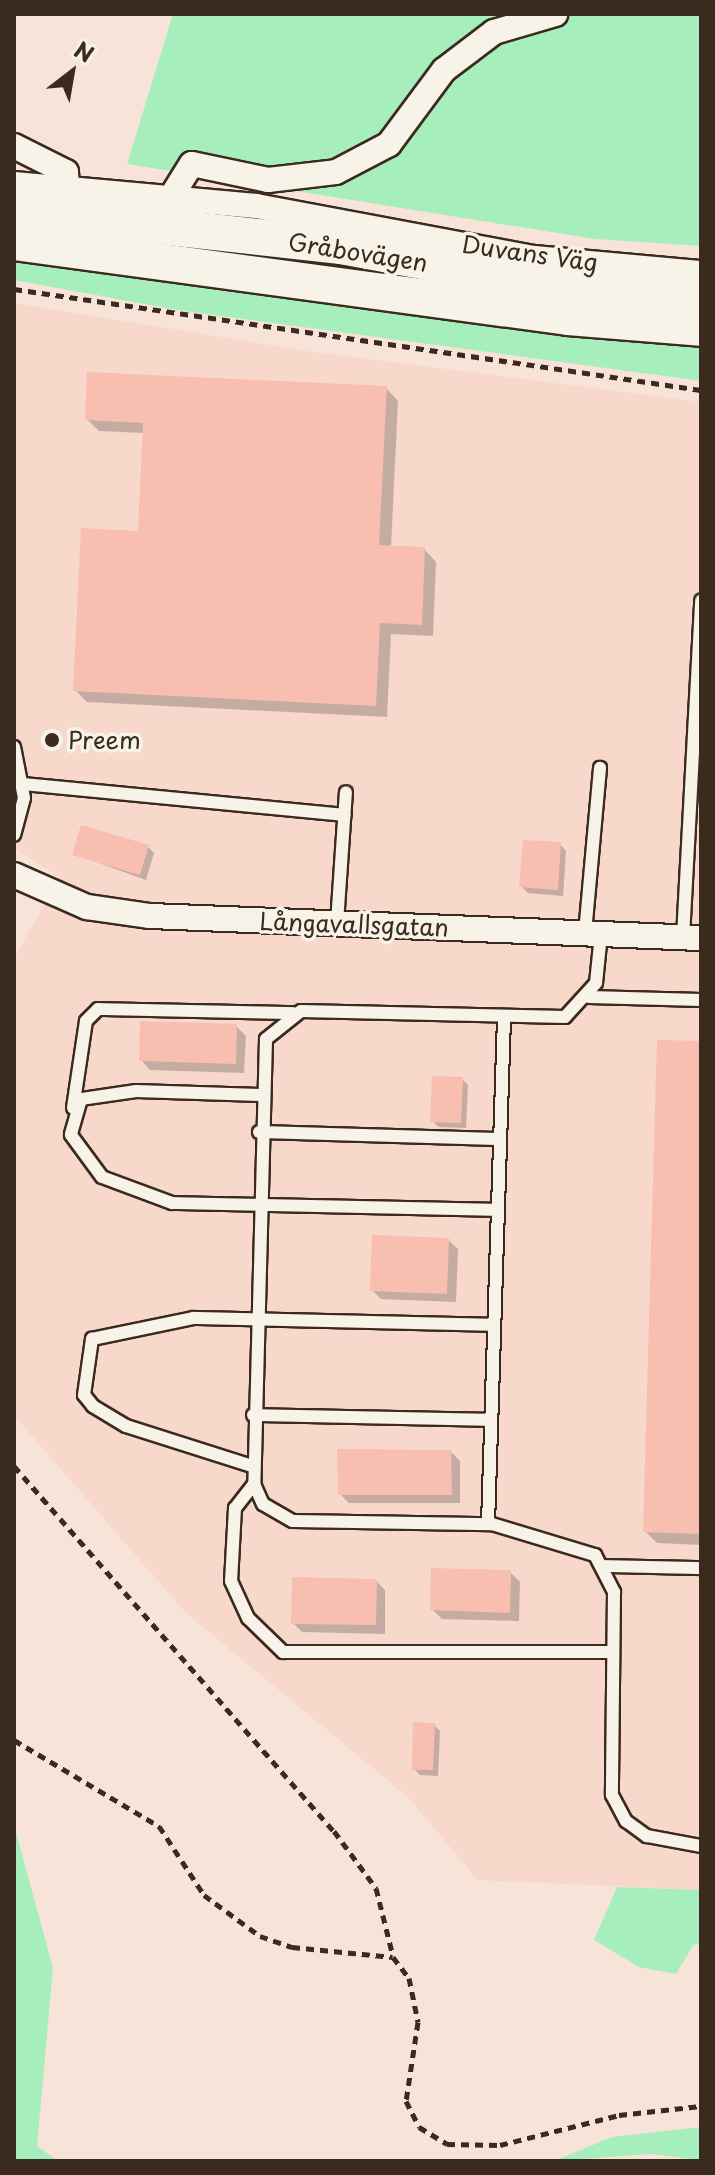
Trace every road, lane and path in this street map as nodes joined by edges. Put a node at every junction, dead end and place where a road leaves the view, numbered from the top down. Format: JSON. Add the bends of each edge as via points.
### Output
{"nodes":[{"id":1,"x":555,"y":14,"type":"edge"},
{"id":2,"x":14,"y":146,"type":"edge"},
{"id":3,"x":14,"y":184,"type":"edge"},
{"id":4,"x":67,"y":187,"type":"junction"},
{"id":5,"x":171,"y":197,"type":"junction"},
{"id":6,"x":14,"y":210,"type":"edge"},
{"id":7,"x":14,"y":242,"type":"edge"},
{"id":8,"x":701,"y":273,"type":"edge"},
{"id":9,"x":14,"y":289,"type":"edge"},
{"id":10,"x":701,"y":295,"type":"edge"},
{"id":11,"x":701,"y":328,"type":"edge"},
{"id":12,"x":701,"y":390,"type":"edge"},
{"id":13,"x":701,"y":600,"type":"edge"},
{"id":14,"x":14,"y":747,"type":"edge"},
{"id":15,"x":600,"y":768,"type":"dead end"},
{"id":16,"x":24,"y":784,"type":"junction"},
{"id":17,"x":346,"y":792,"type":"dead end"},
{"id":18,"x":345,"y":815,"type":"junction"},
{"id":19,"x":695,"y":834,"type":"edge"},
{"id":20,"x":14,"y":835,"type":"edge"},
{"id":21,"x":14,"y":875,"type":"edge"},
{"id":22,"x":337,"y":923,"type":"junction"},
{"id":23,"x":593,"y":934,"type":"junction"},
{"id":24,"x":692,"y":938,"type":"edge"},
{"id":25,"x":589,"y":997,"type":"junction"},
{"id":26,"x":701,"y":1000,"type":"edge"},
{"id":27,"x":293,"y":1013,"type":"junction"},
{"id":28,"x":504,"y":1017,"type":"junction"},
{"id":29,"x":260,"y":1095,"type":"junction"},
{"id":30,"x":73,"y":1109,"type":"junction"},
{"id":31,"x":259,"y":1132,"type":"junction"},
{"id":32,"x":499,"y":1139,"type":"junction"},
{"id":33,"x":257,"y":1208,"type":"junction"},
{"id":34,"x":497,"y":1210,"type":"junction"},
{"id":35,"x":255,"y":1317,"type":"junction"},
{"id":36,"x":494,"y":1325,"type":"junction"},
{"id":37,"x":253,"y":1415,"type":"junction"},
{"id":38,"x":491,"y":1420,"type":"junction"},
{"id":39,"x":14,"y":1466,"type":"edge"},
{"id":40,"x":252,"y":1466,"type":"junction"},
{"id":41,"x":254,"y":1484,"type":"junction"},
{"id":42,"x":488,"y":1524,"type":"junction"},
{"id":43,"x":605,"y":1566,"type":"junction"},
{"id":44,"x":701,"y":1568,"type":"edge"},
{"id":45,"x":612,"y":1652,"type":"junction"},
{"id":46,"x":14,"y":1740,"type":"edge"},
{"id":47,"x":701,"y":1846,"type":"edge"},
{"id":48,"x":393,"y":1957,"type":"junction"},
{"id":49,"x":701,"y":2106,"type":"edge"}],
"edges":[{"from":1,"to":5,"type":"street","via":[[494,32],[444,70],[389,144],[336,172],[268,180],[192,164]]},
{"from":2,"to":4,"type":"street","via":[[66,172]]},
{"from":3,"to":4,"type":"street","name":"Duvans Väg"},
{"from":4,"to":5,"type":"street","name":"Duvans Väg"},
{"from":5,"to":8,"type":"street","name":"Duvans Väg","via":[[535,258]]},
{"from":6,"to":10,"type":"main road","name":"Gråbovägen","via":[[341,246],[524,280]]},
{"from":7,"to":11,"type":"main road","name":"Gråbovägen"},
{"from":9,"to":12,"type":"path"},
{"from":13,"to":19,"type":"lane"},
{"from":14,"to":16,"type":"lane"},
{"from":15,"to":23,"type":"lane"},
{"from":16,"to":18,"type":"lane"},
{"from":16,"to":20,"type":"lane"},
{"from":17,"to":18,"type":"lane"},
{"from":18,"to":22,"type":"lane"},
{"from":19,"to":24,"type":"lane"},
{"from":21,"to":22,"type":"street","name":"Långavallsgatan","via":[[87,907]]},
{"from":22,"to":23,"type":"street","name":"Långavallsgatan"},
{"from":23,"to":24,"type":"street","name":"Långavallsgatan"},
{"from":23,"to":25,"type":"lane"},
{"from":25,"to":26,"type":"lane"},
{"from":25,"to":28,"type":"lane","via":[[565,1017]]},
{"from":27,"to":28,"type":"lane"},
{"from":27,"to":29,"type":"lane","via":[[266,1039]]},
{"from":27,"to":30,"type":"lane","via":[[98,1009],[86,1021]]},
{"from":28,"to":32,"type":"lane"},
{"from":29,"to":30,"type":"lane","via":[[136,1091],[81,1099]]},
{"from":29,"to":31,"type":"lane"},
{"from":30,"to":33,"type":"lane","via":[[71,1135],[80,1152],[118,1187],[172,1203]]},
{"from":31,"to":32,"type":"lane"},
{"from":31,"to":33,"type":"lane"},
{"from":32,"to":34,"type":"lane"},
{"from":33,"to":34,"type":"lane"},
{"from":33,"to":35,"type":"lane"},
{"from":34,"to":36,"type":"lane"},
{"from":35,"to":36,"type":"lane"},
{"from":35,"to":37,"type":"lane"},
{"from":35,"to":40,"type":"lane","via":[[99,1333],[88,1346],[84,1395],[126,1426]]},
{"from":36,"to":38,"type":"lane"},
{"from":37,"to":38,"type":"lane"},
{"from":37,"to":40,"type":"lane"},
{"from":38,"to":42,"type":"lane"},
{"from":39,"to":48,"type":"path","via":[[334,1831],[376,1888]]},
{"from":40,"to":41,"type":"lane"},
{"from":41,"to":42,"type":"lane","via":[[263,1504],[293,1521]]},
{"from":41,"to":45,"type":"lane","via":[[235,1508],[231,1581],[248,1618],[283,1652]]},
{"from":42,"to":43,"type":"lane","via":[[583,1551]]},
{"from":43,"to":44,"type":"lane"},
{"from":43,"to":45,"type":"lane","via":[[614,1592]]},
{"from":45,"to":47,"type":"lane","via":[[608,1777],[617,1809],[647,1836]]},
{"from":46,"to":48,"type":"path","via":[[159,1826],[204,1895],[260,1936],[292,1947]]},
{"from":48,"to":49,"type":"path","via":[[409,1978],[418,2022],[406,2101],[419,2127],[447,2144],[500,2145],[619,2115]]}]}
